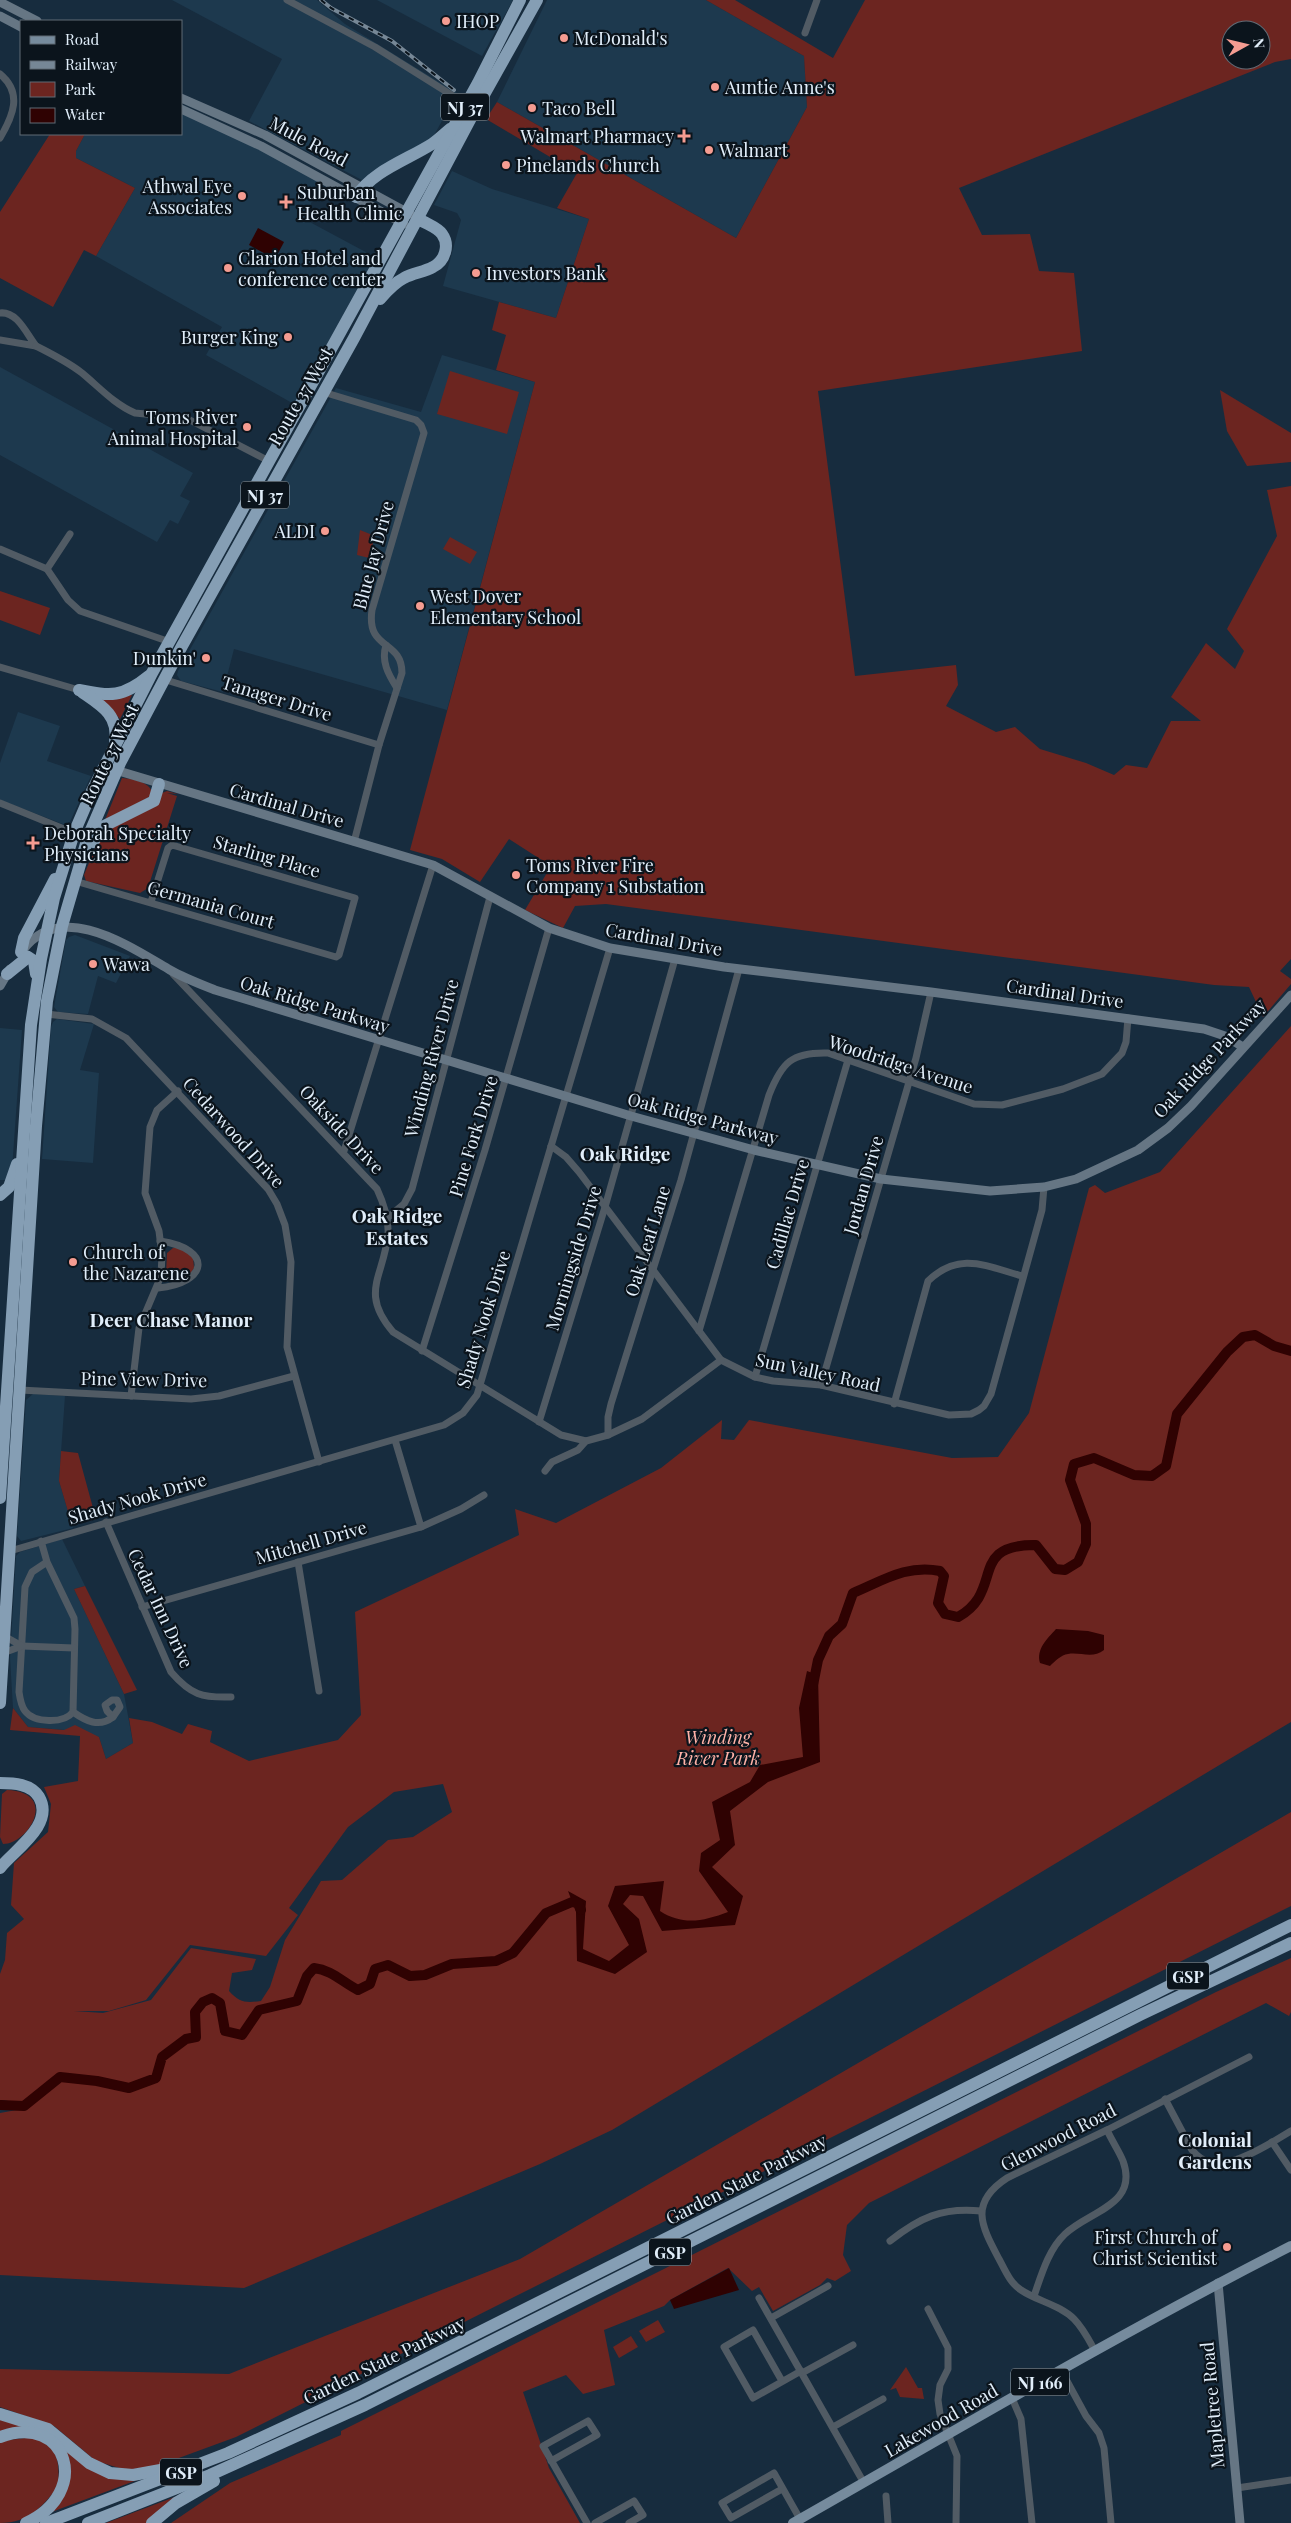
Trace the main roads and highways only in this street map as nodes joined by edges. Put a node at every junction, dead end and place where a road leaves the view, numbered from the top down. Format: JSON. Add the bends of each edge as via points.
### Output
{"nodes":[{"id":1,"x":520,"y":0,"type":"edge"},
{"id":2,"x":537,"y":0,"type":"edge"},
{"id":3,"x":0,"y":2,"type":"edge"},
{"id":4,"x":0,"y":16,"type":"edge"},
{"id":5,"x":35,"y":20,"type":"edge"},
{"id":6,"x":20,"y":26,"type":"edge"},
{"id":7,"x":182,"y":98,"type":"edge"},
{"id":8,"x":182,"y":109,"type":"edge"},
{"id":9,"x":456,"y":123,"type":"junction"},
{"id":10,"x":252,"y":130,"type":"junction"},
{"id":11,"x":247,"y":140,"type":"junction"},
{"id":12,"x":288,"y":147,"type":"junction"},
{"id":13,"x":283,"y":158,"type":"junction"},
{"id":14,"x":359,"y":193,"type":"junction"},
{"id":15,"x":404,"y":218,"type":"junction"},
{"id":16,"x":416,"y":224,"type":"junction"},
{"id":17,"x":368,"y":312,"type":"junction"},
{"id":18,"x":152,"y":673,"type":"junction"},
{"id":19,"x":113,"y":748,"type":"junction"},
{"id":20,"x":104,"y":766,"type":"junction"},
{"id":21,"x":117,"y":771,"type":"junction"},
{"id":22,"x":159,"y":784,"type":"junction"},
{"id":23,"x":64,"y":864,"type":"junction"},
{"id":24,"x":76,"y":878,"type":"junction"},
{"id":25,"x":62,"y":926,"type":"junction"},
{"id":26,"x":47,"y":930,"type":"junction"},
{"id":27,"x":22,"y":952,"type":"junction"},
{"id":28,"x":7,"y":974,"type":"junction"},
{"id":29,"x":37,"y":984,"type":"junction"},
{"id":30,"x":0,"y":986,"type":"edge"},
{"id":31,"x":1291,"y":995,"type":"edge"},
{"id":32,"x":1243,"y":1047,"type":"junction"},
{"id":33,"x":23,"y":1137,"type":"junction"},
{"id":34,"x":0,"y":1195,"type":"edge"},
{"id":35,"x":0,"y":1498,"type":"edge"},
{"id":36,"x":0,"y":1703,"type":"edge"},
{"id":37,"x":0,"y":1783,"type":"edge"},
{"id":38,"x":0,"y":1868,"type":"edge"},
{"id":39,"x":1291,"y":1925,"type":"edge"},
{"id":40,"x":1291,"y":1943,"type":"edge"},
{"id":41,"x":1291,"y":2246,"type":"edge"},
{"id":42,"x":1218,"y":2283,"type":"junction"},
{"id":43,"x":402,"y":2387,"type":"junction"},
{"id":44,"x":0,"y":2414,"type":"edge"},
{"id":45,"x":312,"y":2415,"type":"junction"},
{"id":46,"x":0,"y":2437,"type":"edge"},
{"id":47,"x":796,"y":2521,"type":"edge"},
{"id":48,"x":26,"y":2523,"type":"edge"},
{"id":49,"x":46,"y":2523,"type":"edge"},
{"id":50,"x":88,"y":2523,"type":"edge"},
{"id":51,"x":152,"y":2523,"type":"edge"},
{"id":52,"x":1240,"y":2523,"type":"edge"}],
"edges":[{"from":1,"to":9,"type":"highway","name":"Route 37 West","number":"NJ 37"},
{"from":2,"to":16,"type":"highway","name":"Route 37 West","number":"NJ 37"},
{"from":3,"to":5,"type":"main road"},
{"from":4,"to":6,"type":"main road"},
{"from":7,"to":10,"type":"main road","name":"Mule Road"},
{"from":8,"to":11,"type":"main road","name":"Mule Road"},
{"from":9,"to":14,"type":"highway","via":[[433,143],[386,170]]},
{"from":9,"to":15,"type":"highway","name":"Route 37 West","number":"NJ 37"},
{"from":10,"to":11,"type":"main road"},
{"from":10,"to":12,"type":"main road","name":"Mule Road"},
{"from":11,"to":13,"type":"main road","name":"Mule Road"},
{"from":12,"to":13,"type":"main road"},
{"from":12,"to":14,"type":"main road","name":"Mule Road"},
{"from":13,"to":14,"type":"main road","name":"Mule Road"},
{"from":14,"to":15,"type":"main road","name":"Mule Road"},
{"from":15,"to":16,"type":"main road","name":"Mule Road"},
{"from":15,"to":18,"type":"highway","name":"Route 37 West","number":"NJ 37"},
{"from":16,"to":17,"type":"highway","name":"Route 37 West","number":"NJ 37"},
{"from":16,"to":17,"type":"highway","via":[[442,234],[446,249],[441,262],[394,284]]},
{"from":17,"to":21,"type":"highway","name":"Route 37 West","number":"NJ 37","via":[[186,638]]},
{"from":18,"to":19,"type":"highway","name":"Route 37 West","number":"NJ 37"},
{"from":18,"to":19,"type":"highway","via":[[120,694],[79,690],[105,709],[116,723]]},
{"from":19,"to":20,"type":"highway","name":"Route 37 West","number":"NJ 37"},
{"from":20,"to":21,"type":"main road","name":"Cardinal Drive"},
{"from":20,"to":23,"type":"highway","name":"Route 37 West","number":"NJ 37"},
{"from":21,"to":22,"type":"main road","name":"Cardinal Drive"},
{"from":21,"to":24,"type":"highway","name":"Route 37 West","number":"NJ 37","via":[[88,837]]},
{"from":22,"to":24,"type":"highway","via":[[154,801],[101,829]]},
{"from":22,"to":32,"type":"main road","name":"Cardinal Drive","via":[[433,865],[549,928],[610,948],[739,969],[1204,1029]]},
{"from":23,"to":26,"type":"highway","name":"Route 37 West","number":"NJ 37"},
{"from":23,"to":27,"type":"highway","via":[[24,938]]},
{"from":24,"to":25,"type":"highway","name":"Route 37 West","number":"NJ 37"},
{"from":25,"to":26,"type":"main road"},
{"from":25,"to":32,"type":"main road","name":"Oak Ridge Parkway","via":[[74,926],[121,942],[170,970],[215,990],[631,1116],[754,1150],[881,1179],[990,1191],[1044,1187],[1076,1179],[1138,1150],[1191,1106]]},
{"from":25,"to":36,"type":"highway","name":"Route 37 West","number":"NJ 37","via":[[46,1014],[36,1126]]},
{"from":26,"to":27,"type":"main road","via":[[27,944]]},
{"from":26,"to":29,"type":"highway","name":"Route 37 West","number":"NJ 37"},
{"from":27,"to":28,"type":"main road"},
{"from":28,"to":29,"type":"highway","via":[[28,957],[34,964]]},
{"from":28,"to":30,"type":"main road"},
{"from":29,"to":33,"type":"highway","name":"Route 37 West","number":"NJ 37"},
{"from":31,"to":32,"type":"main road","name":"Oak Ridge Parkway"},
{"from":33,"to":34,"type":"highway","via":[[9,1187]]},
{"from":33,"to":35,"type":"highway","name":"Route 37 West","number":"NJ 37"},
{"from":37,"to":38,"type":"highway","via":[[23,1786],[35,1792],[42,1803],[43,1814],[30,1838]]},
{"from":39,"to":45,"type":"highway","name":"Garden State Parkway","number":"GSP"},
{"from":40,"to":43,"type":"highway","name":"Garden State Parkway","number":"GSP","via":[[1123,2024]]},
{"from":41,"to":42,"type":"main road","name":"Lakewood Road","number":"NJ 166"},
{"from":42,"to":47,"type":"main road","name":"Lakewood Road","number":"NJ 166"},
{"from":42,"to":52,"type":"main road","name":"Mapletree Road"},
{"from":43,"to":50,"type":"highway","name":"Garden State Parkway","number":"GSP","via":[[210,2475]]},
{"from":43,"to":51,"type":"highway","via":[[278,2452],[203,2486]]},
{"from":44,"to":45,"type":"highway","via":[[48,2430],[98,2468],[128,2474],[170,2469]]},
{"from":45,"to":49,"type":"highway","name":"Garden State Parkway","number":"GSP","via":[[200,2464]]},
{"from":46,"to":48,"type":"highway","via":[[20,2432],[38,2434],[54,2443],[63,2459],[64,2482],[57,2500]]}]}
